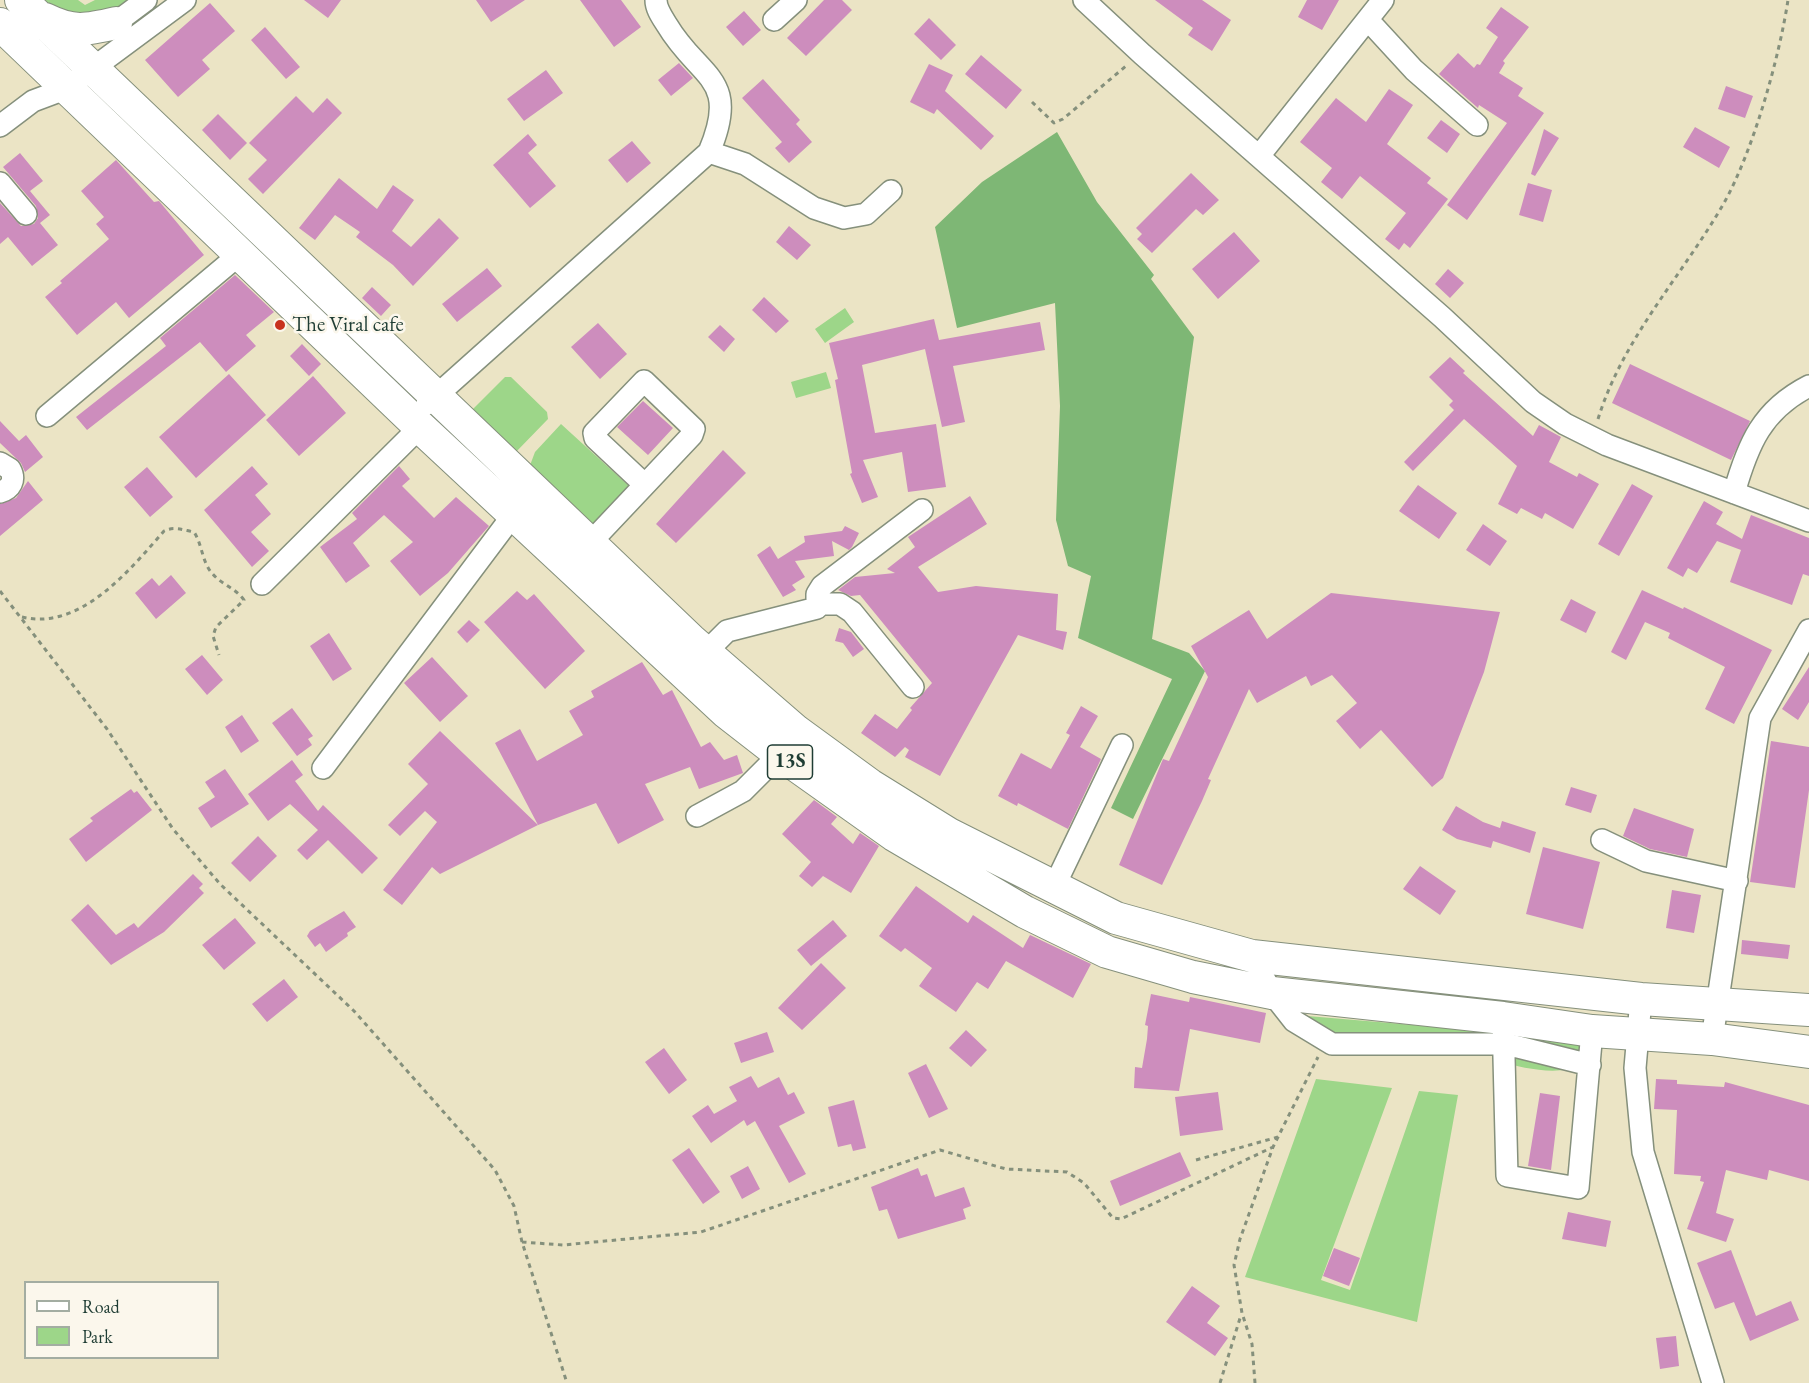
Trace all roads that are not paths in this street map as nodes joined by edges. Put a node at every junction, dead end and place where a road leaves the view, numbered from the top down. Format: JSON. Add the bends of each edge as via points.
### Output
{"nodes":[{"id":1,"x":146,"y":0,"type":"edge"},
{"id":2,"x":185,"y":0,"type":"edge"},
{"id":3,"x":656,"y":0,"type":"edge"},
{"id":4,"x":796,"y":0,"type":"edge"},
{"id":5,"x":1084,"y":0,"type":"edge"},
{"id":6,"x":1383,"y":0,"type":"edge"},
{"id":7,"x":30,"y":8,"type":"edge"},
{"id":8,"x":774,"y":20,"type":"dead end"},
{"id":9,"x":1368,"y":21,"type":"junction"},
{"id":10,"x":116,"y":23,"type":"junction"},
{"id":11,"x":0,"y":24,"type":"edge"},
{"id":12,"x":84,"y":61,"type":"junction"},
{"id":13,"x":59,"y":82,"type":"junction"},
{"id":14,"x":1477,"y":124,"type":"dead end"},
{"id":15,"x":0,"y":126,"type":"edge"},
{"id":16,"x":709,"y":152,"type":"junction"},
{"id":17,"x":1259,"y":156,"type":"junction"},
{"id":18,"x":0,"y":183,"type":"edge"},
{"id":19,"x":891,"y":191,"type":"dead end"},
{"id":20,"x":26,"y":214,"type":"dead end"},
{"id":21,"x":240,"y":254,"type":"junction"},
{"id":22,"x":1809,"y":386,"type":"edge"},
{"id":23,"x":435,"y":396,"type":"junction"},
{"id":24,"x":47,"y":416,"type":"dead end"},
{"id":25,"x":416,"y":422,"type":"junction"},
{"id":26,"x":0,"y":463,"type":"edge"},
{"id":27,"x":644,"y":484,"type":"junction"},
{"id":28,"x":0,"y":492,"type":"edge"},
{"id":29,"x":1734,"y":493,"type":"junction"},
{"id":30,"x":922,"y":510,"type":"dead end"},
{"id":31,"x":513,"y":515,"type":"junction"},
{"id":32,"x":1809,"y":521,"type":"edge"},
{"id":33,"x":590,"y":543,"type":"junction"},
{"id":34,"x":262,"y":584,"type":"dead end"},
{"id":35,"x":818,"y":604,"type":"junction"},
{"id":36,"x":1809,"y":630,"type":"edge"},
{"id":37,"x":689,"y":651,"type":"junction"},
{"id":38,"x":913,"y":687,"type":"dead end"},
{"id":39,"x":1122,"y":745,"type":"dead end"},
{"id":40,"x":780,"y":754,"type":"junction"},
{"id":41,"x":323,"y":768,"type":"dead end"},
{"id":42,"x":698,"y":816,"type":"dead end"},
{"id":43,"x":1602,"y":840,"type":"dead end"},
{"id":44,"x":1737,"y":881,"type":"junction"},
{"id":45,"x":1054,"y":887,"type":"junction"},
{"id":46,"x":1252,"y":956,"type":"junction"},
{"id":47,"x":1272,"y":993,"type":"junction"},
{"id":48,"x":1641,"y":999,"type":"junction"},
{"id":49,"x":1719,"y":1005,"type":"junction"},
{"id":50,"x":1809,"y":1010,"type":"edge"},
{"id":51,"x":1504,"y":1031,"type":"junction"},
{"id":52,"x":1592,"y":1031,"type":"junction"},
{"id":53,"x":1639,"y":1034,"type":"junction"},
{"id":54,"x":1712,"y":1039,"type":"junction"},
{"id":55,"x":1809,"y":1052,"type":"edge"},
{"id":56,"x":1590,"y":1065,"type":"junction"},
{"id":57,"x":1714,"y":1378,"type":"edge"}],
"edges":[{"from":1,"to":10,"type":"street"},
{"from":2,"to":12,"type":"street"},
{"from":3,"to":16,"type":"street","via":[[673,34],[717,84],[722,101],[718,132]]},
{"from":4,"to":8,"type":"street"},
{"from":5,"to":17,"type":"street"},
{"from":6,"to":9,"type":"street"},
{"from":7,"to":10,"type":"highway","via":[[65,29],[83,30]]},
{"from":7,"to":12,"type":"highway","number":"13S"},
{"from":9,"to":14,"type":"street","via":[[1414,70]]},
{"from":9,"to":17,"type":"street"},
{"from":10,"to":12,"type":"street"},
{"from":11,"to":13,"type":"highway","number":"13S"},
{"from":12,"to":13,"type":"street"},
{"from":12,"to":23,"type":"highway","number":"13S"},
{"from":13,"to":15,"type":"street"},
{"from":13,"to":21,"type":"highway","number":"13S"},
{"from":16,"to":19,"type":"street","via":[[745,164],[814,208],[844,218],[866,214]]},
{"from":16,"to":23,"type":"street"},
{"from":17,"to":29,"type":"street","via":[[1533,402],[1592,438]]},
{"from":18,"to":20,"type":"street"},
{"from":21,"to":24,"type":"street"},
{"from":21,"to":25,"type":"highway","number":"13S"},
{"from":22,"to":29,"type":"street","via":[[1772,411],[1742,464]]},
{"from":23,"to":25,"type":"street"},
{"from":23,"to":33,"type":"highway","number":"13S"},
{"from":25,"to":31,"type":"highway","number":"13S"},
{"from":25,"to":34,"type":"street"},
{"from":26,"to":28,"type":"street","via":[[10,469],[13,478],[9,487]]},
{"from":27,"to":27,"type":"street","via":[[694,429],[644,381],[594,433]]},
{"from":27,"to":33,"type":"street"},
{"from":29,"to":32,"type":"street"},
{"from":30,"to":35,"type":"street","via":[[822,586],[817,594]]},
{"from":31,"to":37,"type":"highway","number":"13S"},
{"from":31,"to":41,"type":"street"},
{"from":33,"to":37,"type":"highway","number":"13S"},
{"from":35,"to":37,"type":"street","via":[[814,610],[727,632]]},
{"from":35,"to":38,"type":"street","via":[[840,604],[852,612]]},
{"from":36,"to":44,"type":"street","via":[[1760,718]]},
{"from":37,"to":40,"type":"highway","number":"13S","via":[[726,712]]},
{"from":37,"to":45,"type":"highway","number":"13S","via":[[870,784],[949,834]]},
{"from":39,"to":45,"type":"street"},
{"from":40,"to":42,"type":"street","via":[[743,791]]},
{"from":40,"to":47,"type":"highway","number":"13S","via":[[894,836],[1025,912],[1107,952],[1193,977]]},
{"from":43,"to":44,"type":"street","via":[[1646,861]]},
{"from":44,"to":49,"type":"street"},
{"from":45,"to":46,"type":"highway","number":"13S","via":[[1116,918]]},
{"from":46,"to":47,"type":"street"},
{"from":46,"to":48,"type":"highway","number":"13S"},
{"from":47,"to":51,"type":"highway","number":"13S"},
{"from":47,"to":51,"type":"street","via":[[1294,1021],[1332,1044]]},
{"from":48,"to":49,"type":"highway","number":"13S"},
{"from":48,"to":53,"type":"street"},
{"from":49,"to":50,"type":"highway","number":"13S"},
{"from":49,"to":54,"type":"street"},
{"from":51,"to":52,"type":"highway","number":"13S"},
{"from":51,"to":56,"type":"street"},
{"from":51,"to":56,"type":"street","via":[[1508,1176],[1578,1188]]},
{"from":52,"to":53,"type":"highway","number":"13S"},
{"from":52,"to":56,"type":"street"},
{"from":53,"to":54,"type":"highway","number":"13S"},
{"from":53,"to":57,"type":"street","via":[[1635,1068],[1643,1152]]},
{"from":54,"to":55,"type":"highway","number":"13S"}]}
